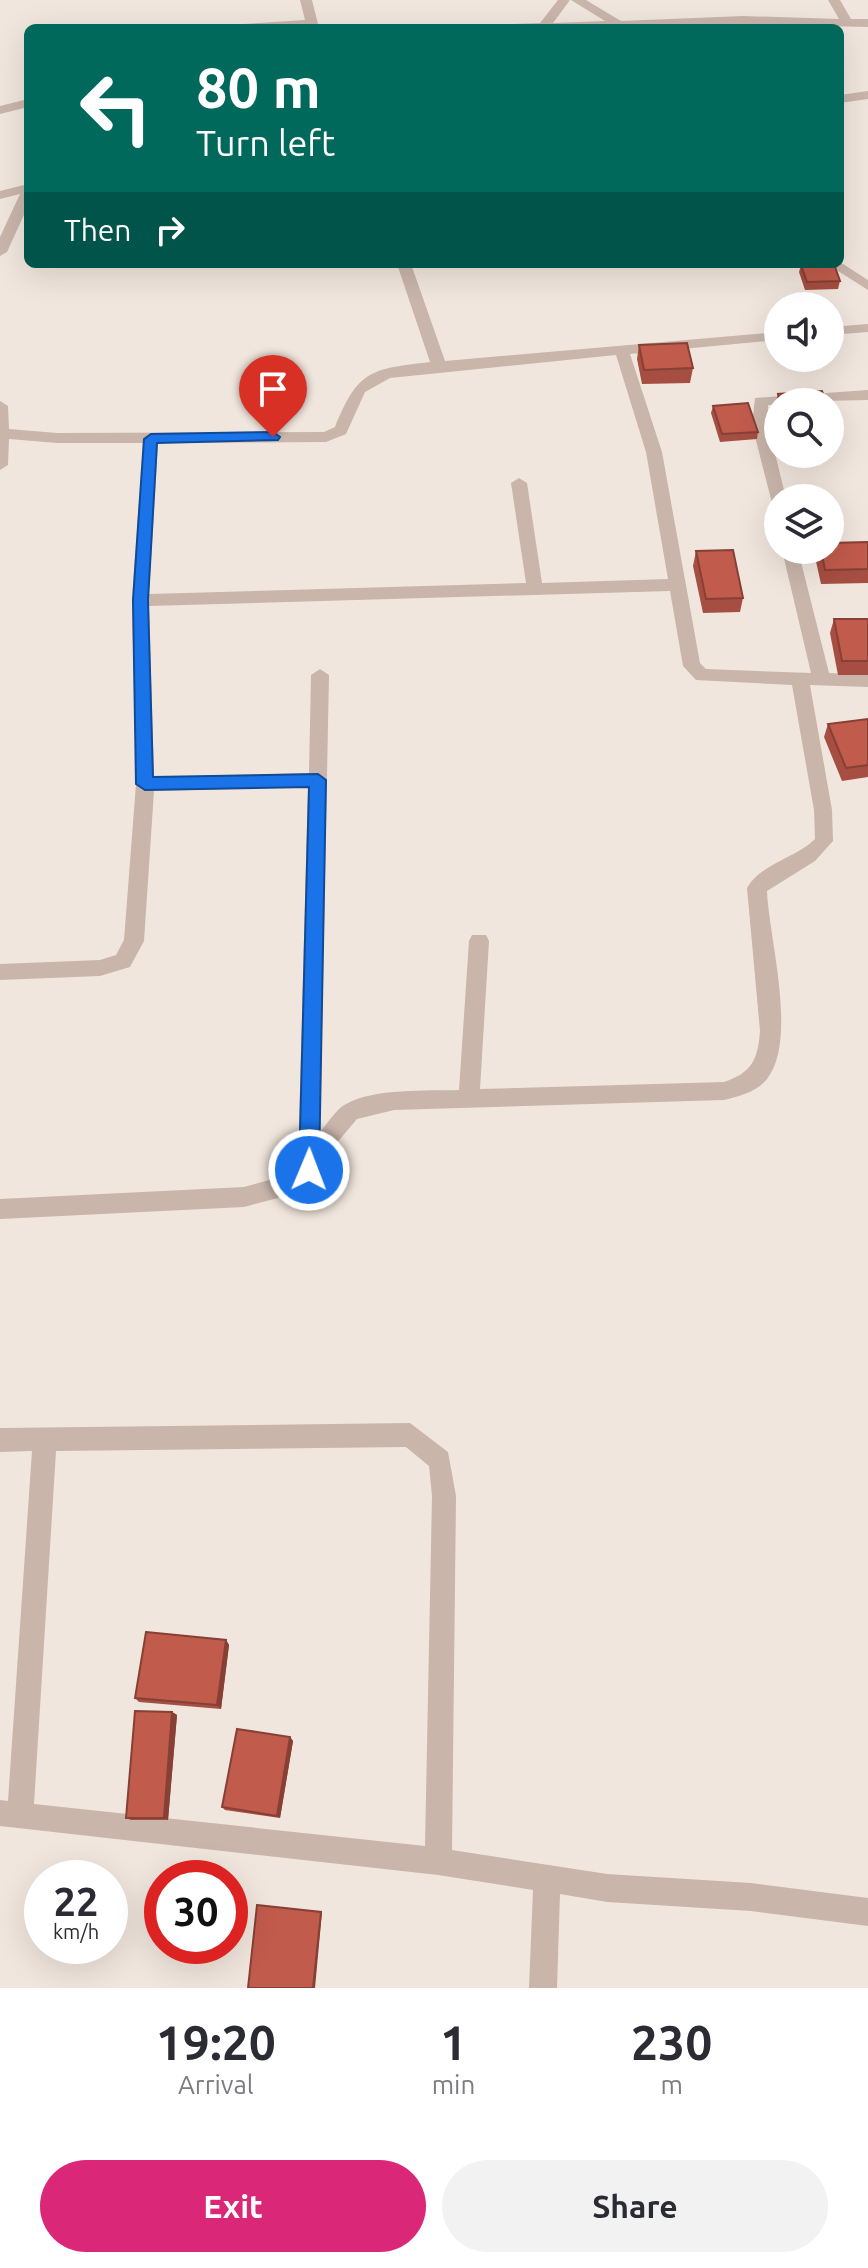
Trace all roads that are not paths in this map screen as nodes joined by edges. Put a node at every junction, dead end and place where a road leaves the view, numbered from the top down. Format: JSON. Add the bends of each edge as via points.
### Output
{"nodes":[{"id":1,"x":306,"y":0,"type":"edge"},
{"id":2,"x":564,"y":0,"type":"edge"},
{"id":3,"x":577,"y":0,"type":"edge"},
{"id":4,"x":834,"y":0,"type":"edge"},
{"id":5,"x":617,"y":23,"type":"junction"},
{"id":6,"x":860,"y":23,"type":"edge"},
{"id":7,"x":311,"y":24,"type":"edge"},
{"id":8,"x":546,"y":24,"type":"edge"},
{"id":9,"x":598,"y":24,"type":"edge"},
{"id":10,"x":868,"y":95,"type":"edge"},
{"id":11,"x":844,"y":98,"type":"edge"},
{"id":12,"x":24,"y":104,"type":"edge"},
{"id":13,"x":0,"y":110,"type":"edge"},
{"id":14,"x":24,"y":191,"type":"edge"},
{"id":15,"x":0,"y":195,"type":"edge"},
{"id":16,"x":22,"y":214,"type":"edge"},
{"id":17,"x":0,"y":252,"type":"edge"},
{"id":18,"x":405,"y":268,"type":"edge"},
{"id":19,"x":840,"y":268,"type":"edge"},
{"id":20,"x":868,"y":286,"type":"edge"},
{"id":21,"x":868,"y":328,"type":"edge"},
{"id":22,"x":844,"y":330,"type":"edge"},
{"id":23,"x":764,"y":337,"type":"edge"},
{"id":24,"x":621,"y":349,"type":"junction"},
{"id":25,"x":439,"y":366,"type":"junction"},
{"id":26,"x":868,"y":395,"type":"edge"},
{"id":27,"x":0,"y":406,"type":"edge"},
{"id":28,"x":2,"y":433,"type":"junction"},
{"id":29,"x":151,"y":439,"type":"junction"},
{"id":30,"x":0,"y":465,"type":"edge"},
{"id":31,"x":519,"y":483,"type":"dead end"},
{"id":32,"x":774,"y":484,"type":"edge"},
{"id":33,"x":793,"y":564,"type":"edge"},
{"id":34,"x":675,"y":585,"type":"junction"},
{"id":35,"x":535,"y":589,"type":"junction"},
{"id":36,"x":140,"y":600,"type":"junction"},
{"id":37,"x":320,"y":675,"type":"dead end"},
{"id":38,"x":800,"y":678,"type":"junction"},
{"id":39,"x":822,"y":680,"type":"junction"},
{"id":40,"x":868,"y":681,"type":"edge"},
{"id":41,"x":318,"y":780,"type":"junction"},
{"id":42,"x":145,"y":784,"type":"junction"},
{"id":43,"x":479,"y":941,"type":"dead end"},
{"id":44,"x":0,"y":972,"type":"edge"},
{"id":45,"x":469,"y":1099,"type":"junction"},
{"id":46,"x":309,"y":1170,"type":"junction"},
{"id":47,"x":0,"y":1209,"type":"edge"},
{"id":48,"x":45,"y":1439,"type":"junction"},
{"id":49,"x":0,"y":1440,"type":"edge"},
{"id":50,"x":10,"y":1814,"type":"edge"},
{"id":51,"x":438,"y":1861,"type":"junction"},
{"id":52,"x":547,"y":1878,"type":"junction"},
{"id":53,"x":868,"y":1912,"type":"edge"},
{"id":54,"x":543,"y":1988,"type":"edge"}],
"edges":[{"from":1,"to":7,"type":"street"},
{"from":2,"to":8,"type":"street"},
{"from":3,"to":5,"type":"street"},
{"from":4,"to":6,"type":"street"},
{"from":5,"to":6,"type":"street"},
{"from":5,"to":9,"type":"street"},
{"from":10,"to":11,"type":"street"},
{"from":12,"to":13,"type":"street"},
{"from":14,"to":15,"type":"street"},
{"from":16,"to":17,"type":"street"},
{"from":18,"to":25,"type":"street"},
{"from":19,"to":20,"type":"street"},
{"from":21,"to":22,"type":"street"},
{"from":23,"to":24,"type":"street"},
{"from":24,"to":25,"type":"street"},
{"from":24,"to":34,"type":"street","via":[[654,452]]},
{"from":25,"to":29,"type":"street","via":[[375,378],[358,390],[341,430],[326,437]]},
{"from":26,"to":32,"type":"street","via":[[760,401],[760,425]]},
{"from":27,"to":28,"type":"street"},
{"from":28,"to":29,"type":"street"},
{"from":28,"to":30,"type":"street"},
{"from":29,"to":36,"type":"street"},
{"from":31,"to":35,"type":"street"},
{"from":33,"to":39,"type":"street"},
{"from":34,"to":35,"type":"street"},
{"from":34,"to":38,"type":"street","via":[[692,666],[702,675]]},
{"from":35,"to":36,"type":"street"},
{"from":36,"to":42,"type":"street"},
{"from":37,"to":41,"type":"street"},
{"from":38,"to":39,"type":"street"},
{"from":38,"to":45,"type":"street","via":[[824,841],[811,856],[773,872],[757,888],[770,1032],[765,1065],[751,1083],[724,1091]]},
{"from":39,"to":40,"type":"street"},
{"from":41,"to":42,"type":"street"},
{"from":41,"to":46,"type":"street"},
{"from":42,"to":44,"type":"street","via":[[134,941],[123,961],[100,968]]},
{"from":43,"to":45,"type":"street"},
{"from":45,"to":46,"type":"street","via":[[394,1101],[351,1111]]},
{"from":46,"to":47,"type":"street","via":[[278,1188],[244,1197]]},
{"from":48,"to":49,"type":"street"},
{"from":48,"to":50,"type":"street"},
{"from":48,"to":51,"type":"street","via":[[410,1435],[440,1460],[444,1496]]},
{"from":50,"to":51,"type":"street"},
{"from":51,"to":52,"type":"street"},
{"from":52,"to":53,"type":"street"},
{"from":52,"to":54,"type":"street"}]}
